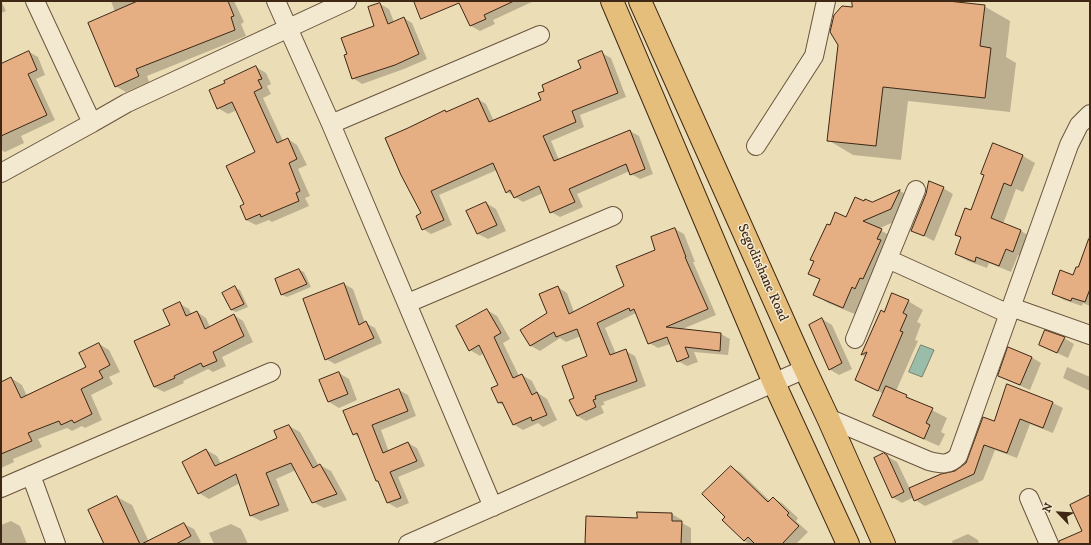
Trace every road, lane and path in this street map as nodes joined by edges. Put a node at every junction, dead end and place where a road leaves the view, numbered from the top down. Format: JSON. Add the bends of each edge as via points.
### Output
{"nodes":[{"id":1,"x":35,"y":1,"type":"edge"},
{"id":2,"x":276,"y":1,"type":"edge"},
{"id":3,"x":347,"y":1,"type":"edge"},
{"id":4,"x":612,"y":1,"type":"edge"},
{"id":5,"x":640,"y":1,"type":"edge"},
{"id":6,"x":826,"y":1,"type":"edge"},
{"id":7,"x":288,"y":28,"type":"junction"},
{"id":8,"x":540,"y":35,"type":"dead end"},
{"id":9,"x":1090,"y":114,"type":"edge"},
{"id":10,"x":92,"y":123,"type":"junction"},
{"id":11,"x":331,"y":124,"type":"junction"},
{"id":12,"x":756,"y":146,"type":"dead end"},
{"id":13,"x":1,"y":173,"type":"edge"},
{"id":14,"x":916,"y":190,"type":"dead end"},
{"id":15,"x":613,"y":216,"type":"dead end"},
{"id":16,"x":888,"y":259,"type":"junction"},
{"id":17,"x":408,"y":303,"type":"junction"},
{"id":18,"x":1010,"y":310,"type":"junction"},
{"id":19,"x":1090,"y":335,"type":"edge"},
{"id":20,"x":855,"y":339,"type":"dead end"},
{"id":21,"x":805,"y":369,"type":"junction"},
{"id":22,"x":271,"y":372,"type":"dead end"},
{"id":23,"x":774,"y":383,"type":"junction"},
{"id":24,"x":828,"y":418,"type":"junction"},
{"id":25,"x":31,"y":475,"type":"junction"},
{"id":26,"x":1,"y":488,"type":"edge"},
{"id":27,"x":1029,"y":498,"type":"dead end"},
{"id":28,"x":493,"y":507,"type":"junction"},
{"id":29,"x":56,"y":544,"type":"edge"},
{"id":30,"x":408,"y":544,"type":"edge"},
{"id":31,"x":848,"y":544,"type":"edge"},
{"id":32,"x":884,"y":544,"type":"edge"},
{"id":33,"x":1049,"y":544,"type":"edge"}],
"edges":[{"from":1,"to":10,"type":"street"},
{"from":2,"to":7,"type":"street"},
{"from":3,"to":7,"type":"street"},
{"from":4,"to":23,"type":"main road"},
{"from":5,"to":21,"type":"main road","name":"Segoditshane Road"},
{"from":6,"to":12,"type":"street","via":[[814,56]]},
{"from":7,"to":10,"type":"street","via":[[127,103]]},
{"from":7,"to":11,"type":"street"},
{"from":8,"to":11,"type":"street"},
{"from":9,"to":18,"type":"street","via":[[1080,125],[1069,145]]},
{"from":10,"to":13,"type":"street"},
{"from":11,"to":17,"type":"street"},
{"from":14,"to":16,"type":"street"},
{"from":15,"to":17,"type":"street"},
{"from":16,"to":18,"type":"street"},
{"from":16,"to":20,"type":"street"},
{"from":17,"to":28,"type":"street"},
{"from":18,"to":19,"type":"street"},
{"from":18,"to":24,"type":"street","via":[[958,456],[952,462],[942,465],[930,461]]},
{"from":21,"to":23,"type":"street"},
{"from":21,"to":24,"type":"main road","name":"Segoditshane Road"},
{"from":22,"to":25,"type":"street"},
{"from":23,"to":28,"type":"street"},
{"from":23,"to":31,"type":"main road"},
{"from":24,"to":32,"type":"main road","name":"Segoditshane Road"},
{"from":25,"to":26,"type":"street"},
{"from":25,"to":29,"type":"street"},
{"from":27,"to":33,"type":"street"},
{"from":28,"to":30,"type":"street"}]}
